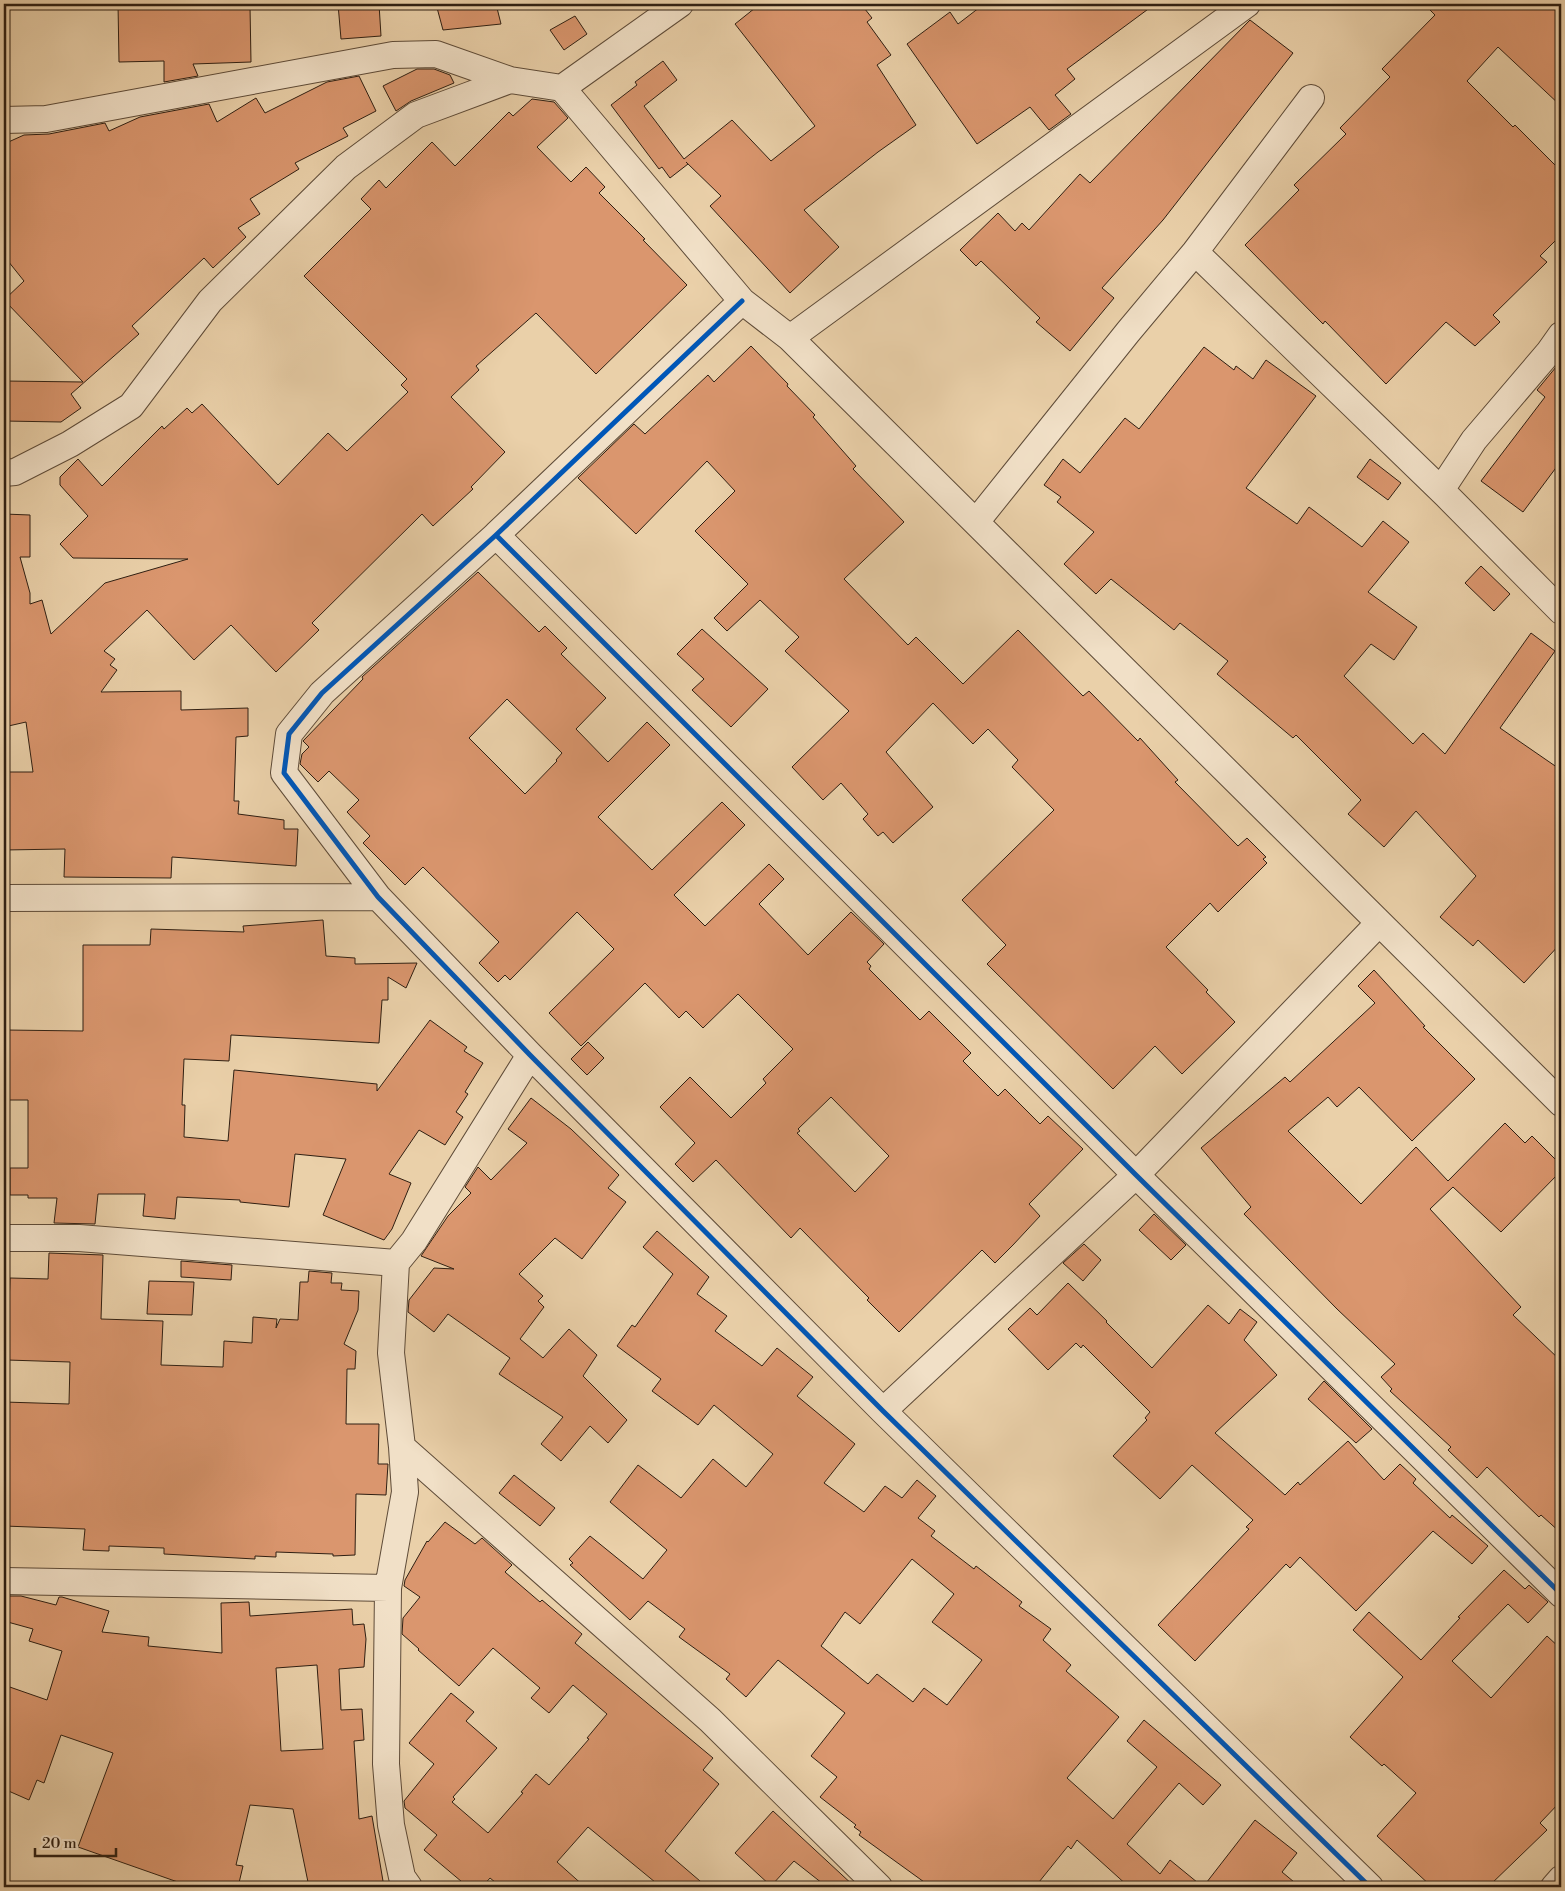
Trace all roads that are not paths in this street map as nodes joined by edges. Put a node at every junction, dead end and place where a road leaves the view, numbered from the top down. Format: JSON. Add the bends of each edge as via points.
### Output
{"nodes":[{"id":1,"x":680,"y":4,"type":"edge"},
{"id":2,"x":1247,"y":4,"type":"edge"},
{"id":3,"x":510,"y":80,"type":"junction"},
{"id":4,"x":562,"y":88,"type":"junction"},
{"id":5,"x":1311,"y":98,"type":"dead end"},
{"id":6,"x":4,"y":120,"type":"edge"},
{"id":7,"x":1195,"y":252,"type":"junction"},
{"id":8,"x":742,"y":301,"type":"junction"},
{"id":9,"x":1561,"y":335,"type":"edge"},
{"id":10,"x":790,"y":338,"type":"junction"},
{"id":11,"x":4,"y":472,"type":"edge"},
{"id":12,"x":1441,"y":490,"type":"junction"},
{"id":13,"x":976,"y":522,"type":"junction"},
{"id":14,"x":496,"y":535,"type":"junction"},
{"id":15,"x":1561,"y":611,"type":"edge"},
{"id":16,"x":378,"y":897,"type":"junction"},
{"id":17,"x":4,"y":898,"type":"edge"},
{"id":18,"x":1379,"y":923,"type":"junction"},
{"id":19,"x":530,"y":1055,"type":"junction"},
{"id":20,"x":1561,"y":1103,"type":"edge"},
{"id":21,"x":1136,"y":1176,"type":"junction"},
{"id":22,"x":4,"y":1238,"type":"edge"},
{"id":23,"x":396,"y":1263,"type":"junction"},
{"id":24,"x":883,"y":1410,"type":"junction"},
{"id":25,"x":402,"y":1447,"type":"junction"},
{"id":26,"x":4,"y":1581,"type":"edge"},
{"id":27,"x":388,"y":1588,"type":"junction"},
{"id":28,"x":1561,"y":1594,"type":"edge"},
{"id":29,"x":1561,"y":1878,"type":"edge"},
{"id":30,"x":409,"y":1887,"type":"edge"},
{"id":31,"x":879,"y":1887,"type":"edge"},
{"id":32,"x":1370,"y":1887,"type":"edge"},
{"id":33,"x":1554,"y":1887,"type":"edge"}],
"edges":[{"from":1,"to":4,"type":"street"},
{"from":2,"to":10,"type":"street"},
{"from":3,"to":4,"type":"street"},
{"from":3,"to":6,"type":"street","via":[[436,54],[393,55],[46,119]]},
{"from":3,"to":11,"type":"street","via":[[416,115],[346,167],[210,301],[131,406],[62,448],[15,472]]},
{"from":4,"to":8,"type":"street"},
{"from":5,"to":7,"type":"street"},
{"from":7,"to":12,"type":"street"},
{"from":7,"to":13,"type":"street"},
{"from":8,"to":10,"type":"street"},
{"from":8,"to":14,"type":"street"},
{"from":9,"to":12,"type":"street","via":[[1474,440]]},
{"from":10,"to":13,"type":"street"},
{"from":12,"to":15,"type":"street"},
{"from":13,"to":18,"type":"street"},
{"from":14,"to":16,"type":"street","via":[[322,693],[289,734],[284,773]]},
{"from":14,"to":21,"type":"street"},
{"from":16,"to":17,"type":"street"},
{"from":16,"to":19,"type":"street"},
{"from":18,"to":20,"type":"street"},
{"from":18,"to":21,"type":"street"},
{"from":19,"to":23,"type":"street","via":[[414,1241]]},
{"from":19,"to":24,"type":"street"},
{"from":21,"to":24,"type":"street"},
{"from":21,"to":28,"type":"street"},
{"from":22,"to":23,"type":"street","via":[[79,1238]]},
{"from":23,"to":25,"type":"street","via":[[391,1353]]},
{"from":24,"to":32,"type":"street"},
{"from":25,"to":27,"type":"street","via":[[405,1492]]},
{"from":25,"to":31,"type":"street","via":[[710,1720]]},
{"from":26,"to":27,"type":"street"},
{"from":27,"to":30,"type":"street","via":[[386,1764],[391,1825],[402,1877]]},
{"from":29,"to":33,"type":"street"}]}
